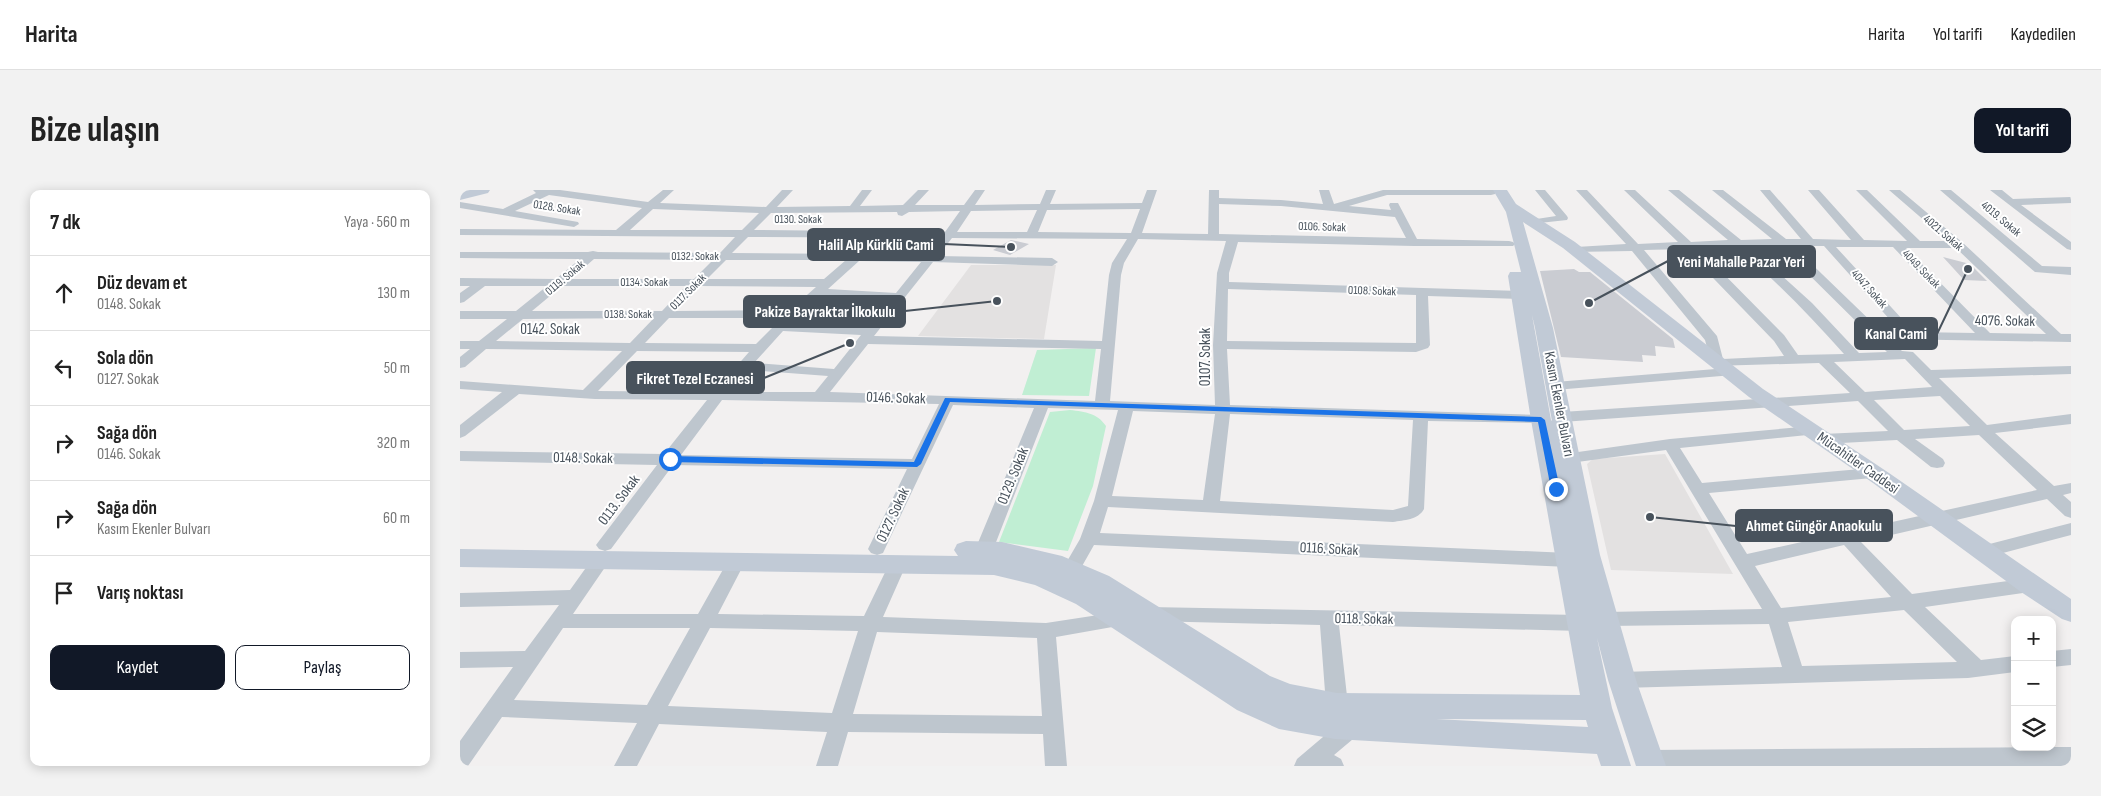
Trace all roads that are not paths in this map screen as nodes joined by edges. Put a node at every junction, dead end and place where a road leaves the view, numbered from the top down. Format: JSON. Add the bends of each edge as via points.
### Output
{"nodes":[{"id":1,"x":482,"y":190,"type":"edge"},
{"id":2,"x":611,"y":190,"type":"edge"},
{"id":3,"x":669,"y":190,"type":"edge"},
{"id":4,"x":788,"y":190,"type":"edge"},
{"id":5,"x":866,"y":190,"type":"edge"},
{"id":6,"x":924,"y":190,"type":"edge"},
{"id":7,"x":980,"y":190,"type":"edge"},
{"id":8,"x":1051,"y":190,"type":"edge"},
{"id":9,"x":1152,"y":190,"type":"edge"},
{"id":10,"x":1278,"y":190,"type":"edge"},
{"id":11,"x":1324,"y":190,"type":"edge"},
{"id":12,"x":1540,"y":190,"type":"edge"},
{"id":13,"x":1580,"y":190,"type":"edge"},
{"id":14,"x":1629,"y":190,"type":"edge"},
{"id":15,"x":1673,"y":190,"type":"edge"},
{"id":16,"x":1717,"y":190,"type":"edge"},
{"id":17,"x":1765,"y":190,"type":"edge"},
{"id":18,"x":1813,"y":190,"type":"edge"},
{"id":19,"x":1861,"y":190,"type":"edge"},
{"id":20,"x":1894,"y":190,"type":"edge"},
{"id":21,"x":1945,"y":190,"type":"edge"},
{"id":22,"x":1995,"y":190,"type":"edge"},
{"id":23,"x":2055,"y":190,"type":"edge"},
{"id":24,"x":543,"y":191,"type":"edge"},
{"id":25,"x":1386,"y":191,"type":"edge"},
{"id":26,"x":1214,"y":195,"type":"edge"},
{"id":27,"x":1497,"y":195,"type":"edge"},
{"id":28,"x":460,"y":196,"type":"edge"},
{"id":29,"x":598,"y":198,"type":"junction"},
{"id":30,"x":2071,"y":200,"type":"edge"},
{"id":31,"x":2012,"y":202,"type":"junction"},
{"id":32,"x":1281,"y":203,"type":"junction"},
{"id":33,"x":460,"y":205,"type":"edge"},
{"id":34,"x":650,"y":206,"type":"junction"},
{"id":35,"x":1146,"y":206,"type":"junction"},
{"id":36,"x":1330,"y":208,"type":"junction"},
{"id":37,"x":966,"y":209,"type":"junction"},
{"id":38,"x":1044,"y":209,"type":"junction"},
{"id":39,"x":769,"y":210,"type":"junction"},
{"id":40,"x":852,"y":210,"type":"junction"},
{"id":41,"x":905,"y":210,"type":"junction"},
{"id":42,"x":503,"y":213,"type":"junction"},
{"id":43,"x":1400,"y":214,"type":"junction"},
{"id":44,"x":1534,"y":222,"type":"junction"},
{"id":45,"x":460,"y":232,"type":"edge"},
{"id":46,"x":620,"y":232,"type":"junction"},
{"id":47,"x":747,"y":232,"type":"junction"},
{"id":48,"x":882,"y":233,"type":"junction"},
{"id":49,"x":950,"y":234,"type":"junction"},
{"id":50,"x":1031,"y":235,"type":"junction"},
{"id":51,"x":1135,"y":236,"type":"junction"},
{"id":52,"x":1213,"y":238,"type":"junction"},
{"id":53,"x":1233,"y":238,"type":"junction"},
{"id":54,"x":1414,"y":243,"type":"junction"},
{"id":55,"x":1784,"y":243,"type":"junction"},
{"id":56,"x":1810,"y":243,"type":"junction"},
{"id":57,"x":1827,"y":243,"type":"junction"},
{"id":58,"x":1509,"y":244,"type":"junction"},
{"id":59,"x":1739,"y":244,"type":"junction"},
{"id":60,"x":1861,"y":244,"type":"junction"},
{"id":61,"x":1897,"y":245,"type":"junction"},
{"id":62,"x":1918,"y":245,"type":"junction"},
{"id":63,"x":1959,"y":245,"type":"junction"},
{"id":64,"x":1689,"y":246,"type":"junction"},
{"id":65,"x":2071,"y":247,"type":"edge"},
{"id":66,"x":1636,"y":248,"type":"junction"},
{"id":67,"x":1576,"y":250,"type":"junction"},
{"id":68,"x":460,"y":255,"type":"edge"},
{"id":69,"x":591,"y":256,"type":"junction"},
{"id":70,"x":724,"y":256,"type":"junction"},
{"id":71,"x":856,"y":257,"type":"junction"},
{"id":72,"x":930,"y":258,"type":"junction"},
{"id":73,"x":1052,"y":262,"type":"dead end"},
{"id":74,"x":2069,"y":272,"type":"edge"},
{"id":75,"x":460,"y":282,"type":"edge"},
{"id":76,"x":482,"y":282,"type":"junction"},
{"id":77,"x":559,"y":282,"type":"junction"},
{"id":78,"x":698,"y":282,"type":"junction"},
{"id":79,"x":1223,"y":286,"type":"junction"},
{"id":80,"x":824,"y":287,"type":"junction"},
{"id":81,"x":1422,"y":293,"type":"junction"},
{"id":82,"x":1520,"y":294,"type":"junction"},
{"id":83,"x":899,"y":297,"type":"junction"},
{"id":84,"x":460,"y":299,"type":"edge"},
{"id":85,"x":521,"y":314,"type":"junction"},
{"id":86,"x":666,"y":314,"type":"junction"},
{"id":87,"x":795,"y":314,"type":"junction"},
{"id":88,"x":460,"y":315,"type":"edge"},
{"id":89,"x":782,"y":327,"type":"junction"},
{"id":90,"x":1878,"y":335,"type":"junction"},
{"id":91,"x":867,"y":336,"type":"junction"},
{"id":92,"x":1910,"y":336,"type":"junction"},
{"id":93,"x":1986,"y":336,"type":"junction"},
{"id":94,"x":2064,"y":338,"type":"edge"},
{"id":95,"x":460,"y":345,"type":"edge"},
{"id":96,"x":1107,"y":345,"type":"junction"},
{"id":97,"x":1220,"y":345,"type":"junction"},
{"id":98,"x":483,"y":346,"type":"junction"},
{"id":99,"x":634,"y":346,"type":"junction"},
{"id":100,"x":760,"y":348,"type":"junction"},
{"id":101,"x":1898,"y":355,"type":"junction"},
{"id":102,"x":1855,"y":357,"type":"junction"},
{"id":103,"x":1822,"y":358,"type":"junction"},
{"id":104,"x":1794,"y":360,"type":"junction"},
{"id":105,"x":460,"y":364,"type":"edge"},
{"id":106,"x":743,"y":366,"type":"junction"},
{"id":107,"x":1723,"y":368,"type":"junction"},
{"id":108,"x":2071,"y":370,"type":"edge"},
{"id":109,"x":838,"y":372,"type":"junction"},
{"id":110,"x":1926,"y":374,"type":"junction"},
{"id":111,"x":460,"y":385,"type":"edge"},
{"id":112,"x":1555,"y":386,"type":"junction"},
{"id":113,"x":517,"y":388,"type":"junction"},
{"id":114,"x":1943,"y":391,"type":"junction"},
{"id":115,"x":587,"y":394,"type":"junction"},
{"id":116,"x":717,"y":396,"type":"junction"},
{"id":117,"x":1862,"y":396,"type":"junction"},
{"id":118,"x":819,"y":397,"type":"junction"},
{"id":119,"x":948,"y":400,"type":"junction"},
{"id":120,"x":1768,"y":402,"type":"junction"},
{"id":121,"x":1043,"y":403,"type":"junction"},
{"id":122,"x":1102,"y":404,"type":"junction"},
{"id":123,"x":1127,"y":405,"type":"junction"},
{"id":124,"x":1223,"y":408,"type":"junction"},
{"id":125,"x":1421,"y":416,"type":"junction"},
{"id":126,"x":1551,"y":419,"type":"junction"},
{"id":127,"x":2071,"y":419,"type":"edge"},
{"id":128,"x":1983,"y":430,"type":"junction"},
{"id":129,"x":460,"y":433,"type":"edge"},
{"id":130,"x":1817,"y":435,"type":"junction"},
{"id":131,"x":1901,"y":435,"type":"junction"},
{"id":132,"x":1670,"y":444,"type":"junction"},
{"id":133,"x":460,"y":456,"type":"edge"},
{"id":134,"x":1570,"y":458,"type":"junction"},
{"id":135,"x":670,"y":459,"type":"junction"},
{"id":136,"x":1938,"y":463,"type":"dead end"},
{"id":137,"x":917,"y":464,"type":"junction"},
{"id":138,"x":1872,"y":472,"type":"junction"},
{"id":139,"x":2071,"y":488,"type":"edge"},
{"id":140,"x":1698,"y":489,"type":"junction"},
{"id":141,"x":2050,"y":493,"type":"junction"},
{"id":142,"x":1102,"y":501,"type":"junction"},
{"id":143,"x":1211,"y":506,"type":"junction"},
{"id":144,"x":2071,"y":512,"type":"edge"},
{"id":145,"x":1937,"y":519,"type":"junction"},
{"id":146,"x":2071,"y":529,"type":"edge"},
{"id":147,"x":1847,"y":538,"type":"junction"},
{"id":148,"x":1089,"y":539,"type":"junction"},
{"id":149,"x":876,"y":549,"type":"junction"},
{"id":150,"x":984,"y":550,"type":"junction"},
{"id":151,"x":1984,"y":552,"type":"junction"},
{"id":152,"x":603,"y":553,"type":"junction"},
{"id":153,"x":462,"y":556,"type":"edge"},
{"id":154,"x":1569,"y":560,"type":"junction"},
{"id":155,"x":736,"y":562,"type":"junction"},
{"id":156,"x":1743,"y":562,"type":"junction"},
{"id":157,"x":897,"y":565,"type":"junction"},
{"id":158,"x":1071,"y":570,"type":"junction"},
{"id":159,"x":2030,"y":585,"type":"junction"},
{"id":160,"x":575,"y":597,"type":"junction"},
{"id":161,"x":460,"y":600,"type":"edge"},
{"id":162,"x":1908,"y":602,"type":"junction"},
{"id":163,"x":2071,"y":612,"type":"edge"},
{"id":164,"x":1148,"y":614,"type":"junction"},
{"id":165,"x":1776,"y":616,"type":"junction"},
{"id":166,"x":1329,"y":618,"type":"junction"},
{"id":167,"x":1118,"y":619,"type":"junction"},
{"id":168,"x":1606,"y":620,"type":"junction"},
{"id":169,"x":558,"y":621,"type":"junction"},
{"id":170,"x":703,"y":621,"type":"junction"},
{"id":171,"x":1580,"y":623,"type":"junction"},
{"id":172,"x":870,"y":624,"type":"junction"},
{"id":173,"x":1046,"y":631,"type":"junction"},
{"id":174,"x":2071,"y":657,"type":"edge"},
{"id":175,"x":531,"y":659,"type":"junction"},
{"id":176,"x":2056,"y":659,"type":"edge"},
{"id":177,"x":460,"y":660,"type":"edge"},
{"id":178,"x":2011,"y":665,"type":"edge"},
{"id":179,"x":1977,"y":669,"type":"junction"},
{"id":180,"x":1795,"y":675,"type":"junction"},
{"id":181,"x":1622,"y":680,"type":"junction"},
{"id":182,"x":496,"y":708,"type":"junction"},
{"id":183,"x":1597,"y":708,"type":"junction"},
{"id":184,"x":653,"y":715,"type":"junction"},
{"id":185,"x":1344,"y":716,"type":"junction"},
{"id":186,"x":840,"y":723,"type":"junction"},
{"id":187,"x":1054,"y":725,"type":"junction"},
{"id":188,"x":469,"y":734,"type":"edge"},
{"id":189,"x":1607,"y":740,"type":"junction"},
{"id":190,"x":2071,"y":757,"type":"edge"},
{"id":191,"x":460,"y":759,"type":"edge"},
{"id":192,"x":1911,"y":762,"type":"edge"},
{"id":193,"x":1318,"y":763,"type":"edge"},
{"id":194,"x":1650,"y":763,"type":"edge"},
{"id":195,"x":625,"y":766,"type":"edge"},
{"id":196,"x":827,"y":766,"type":"edge"},
{"id":197,"x":1056,"y":766,"type":"edge"},
{"id":198,"x":1616,"y":766,"type":"edge"}],
"edges":[{"from":1,"to":28,"type":"street"},
{"from":2,"to":29,"type":"street"},
{"from":3,"to":34,"type":"street","name":"0119. Sokak"},
{"from":4,"to":39,"type":"street","name":"0117. Sokak"},
{"from":5,"to":40,"type":"street"},
{"from":6,"to":41,"type":"street","name":"0113. Sokak"},
{"from":7,"to":37,"type":"street"},
{"from":8,"to":38,"type":"street"},
{"from":9,"to":35,"type":"street"},
{"from":10,"to":32,"type":"street"},
{"from":11,"to":36,"type":"street"},
{"from":12,"to":44,"type":"street","via":[[1563,218]]},
{"from":13,"to":66,"type":"street"},
{"from":14,"to":64,"type":"street"},
{"from":15,"to":59,"type":"street"},
{"from":16,"to":55,"type":"street"},
{"from":17,"to":56,"type":"street"},
{"from":18,"to":60,"type":"street"},
{"from":19,"to":62,"type":"street"},
{"from":20,"to":63,"type":"street","name":"4021. Sokak"},
{"from":21,"to":74,"type":"street","name":"4019. Sokak","via":[[2039,269]]},
{"from":22,"to":31,"type":"street"},
{"from":23,"to":30,"type":"street"},
{"from":24,"to":29,"type":"street"},
{"from":24,"to":42,"type":"street"},
{"from":25,"to":27,"type":"street"},
{"from":25,"to":36,"type":"street"},
{"from":25,"to":43,"type":"street"},
{"from":26,"to":32,"type":"street"},
{"from":26,"to":52,"type":"street"},
{"from":27,"to":44,"type":"street","name":"Mücahitler Caddesi"},
{"from":27,"to":58,"type":"street","name":"Kasım Ekenler Bulvarı"},
{"from":27,"to":112,"type":"street","name":"Kasım Ekenler Bulvarı","via":[[1544,328]]},
{"from":29,"to":34,"type":"street"},
{"from":30,"to":31,"type":"street"},
{"from":31,"to":65,"type":"street"},
{"from":32,"to":36,"type":"street"},
{"from":33,"to":42,"type":"street","name":"0128. Sokak"},
{"from":34,"to":39,"type":"street"},
{"from":34,"to":46,"type":"street","name":"0119. Sokak"},
{"from":35,"to":38,"type":"street"},
{"from":35,"to":51,"type":"street"},
{"from":36,"to":43,"type":"street"},
{"from":37,"to":38,"type":"street"},
{"from":37,"to":41,"type":"street"},
{"from":37,"to":49,"type":"street"},
{"from":38,"to":50,"type":"street"},
{"from":39,"to":40,"type":"street"},
{"from":39,"to":47,"type":"street","name":"0117. Sokak"},
{"from":40,"to":41,"type":"street"},
{"from":41,"to":48,"type":"street","name":"0113. Sokak"},
{"from":42,"to":46,"type":"street","name":"0128. Sokak"},
{"from":43,"to":54,"type":"street"},
{"from":44,"to":67,"type":"street","name":"Mücahitler Caddesi"},
{"from":45,"to":46,"type":"street","name":"0130. Sokak"},
{"from":46,"to":47,"type":"street","name":"0130. Sokak"},
{"from":46,"to":69,"type":"street","name":"0119. Sokak"},
{"from":47,"to":48,"type":"street","name":"0130. Sokak"},
{"from":47,"to":70,"type":"street","name":"0117. Sokak"},
{"from":48,"to":49,"type":"street","name":"0130. Sokak"},
{"from":48,"to":71,"type":"street","name":"0113. Sokak"},
{"from":49,"to":50,"type":"street","name":"0130. Sokak"},
{"from":49,"to":72,"type":"street"},
{"from":50,"to":51,"type":"street","name":"0130. Sokak"},
{"from":51,"to":52,"type":"street","name":"0106. Sokak"},
{"from":51,"to":96,"type":"street","via":[[1116,269]]},
{"from":52,"to":53,"type":"street","name":"0106. Sokak"},
{"from":53,"to":54,"type":"street","name":"0106. Sokak"},
{"from":53,"to":79,"type":"street","name":"0107. Sokak","via":[[1223,273]]},
{"from":54,"to":58,"type":"street","name":"0106. Sokak"},
{"from":55,"to":56,"type":"street"},
{"from":55,"to":59,"type":"street"},
{"from":55,"to":90,"type":"street"},
{"from":56,"to":57,"type":"street"},
{"from":57,"to":60,"type":"street"},
{"from":57,"to":92,"type":"street","name":"4047. Sokak"},
{"from":58,"to":82,"type":"street","name":"Kasım Ekenler Bulvarı"},
{"from":59,"to":64,"type":"street"},
{"from":59,"to":102,"type":"street","via":[[1808,306]]},
{"from":60,"to":61,"type":"street"},
{"from":61,"to":62,"type":"street"},
{"from":61,"to":93,"type":"street","name":"4049. Sokak"},
{"from":62,"to":63,"type":"street"},
{"from":63,"to":94,"type":"street","name":"4021. Sokak"},
{"from":64,"to":66,"type":"street"},
{"from":64,"to":104,"type":"street","via":[[1779,338]]},
{"from":66,"to":67,"type":"street"},
{"from":66,"to":107,"type":"street","via":[[1712,339]]},
{"from":67,"to":107,"type":"street","name":"Mücahitler Caddesi"},
{"from":68,"to":69,"type":"street","name":"0132. Sokak"},
{"from":69,"to":70,"type":"street","name":"0132. Sokak"},
{"from":69,"to":77,"type":"street","name":"0119. Sokak"},
{"from":70,"to":71,"type":"street","name":"0132. Sokak"},
{"from":70,"to":78,"type":"street","name":"0117. Sokak"},
{"from":71,"to":72,"type":"street","name":"0132. Sokak"},
{"from":71,"to":80,"type":"street","name":"0113. Sokak"},
{"from":72,"to":73,"type":"street","name":"0132. Sokak"},
{"from":72,"to":83,"type":"street"},
{"from":75,"to":76,"type":"street","name":"0134. Sokak"},
{"from":76,"to":77,"type":"street","name":"0134. Sokak"},
{"from":76,"to":84,"type":"street"},
{"from":77,"to":78,"type":"street","name":"0134. Sokak"},
{"from":77,"to":85,"type":"street","name":"0119. Sokak"},
{"from":78,"to":80,"type":"street","name":"0134. Sokak"},
{"from":78,"to":86,"type":"street","name":"0117. Sokak"},
{"from":79,"to":81,"type":"street","name":"0108. Sokak"},
{"from":79,"to":97,"type":"street","name":"0107. Sokak"},
{"from":80,"to":83,"type":"street","name":"0134. Sokak"},
{"from":80,"to":87,"type":"street","name":"0113. Sokak"},
{"from":81,"to":82,"type":"street","name":"0108. Sokak"},
{"from":81,"to":97,"type":"street","via":[[1423,345],[1416,348]]},
{"from":82,"to":126,"type":"street","name":"Kasım Ekenler Bulvarı"},
{"from":83,"to":91,"type":"street"},
{"from":85,"to":86,"type":"street","name":"0138. Sokak"},
{"from":85,"to":88,"type":"street","name":"0138. Sokak"},
{"from":85,"to":98,"type":"street","name":"0119. Sokak"},
{"from":86,"to":87,"type":"street","name":"0138. Sokak"},
{"from":86,"to":99,"type":"street","name":"0117. Sokak"},
{"from":87,"to":89,"type":"street","name":"0113. Sokak"},
{"from":89,"to":91,"type":"street"},
{"from":89,"to":100,"type":"street","name":"0113. Sokak"},
{"from":90,"to":92,"type":"street","name":"4076. Sokak"},
{"from":90,"to":101,"type":"street"},
{"from":91,"to":96,"type":"street"},
{"from":91,"to":109,"type":"street"},
{"from":92,"to":93,"type":"street","name":"4076. Sokak"},
{"from":93,"to":94,"type":"street","name":"4076. Sokak"},
{"from":95,"to":98,"type":"street","name":"0142. Sokak"},
{"from":96,"to":122,"type":"street"},
{"from":97,"to":124,"type":"street","name":"0107. Sokak"},
{"from":98,"to":99,"type":"street","name":"0142. Sokak"},
{"from":98,"to":105,"type":"street","name":"0119. Sokak"},
{"from":99,"to":100,"type":"street","name":"0142. Sokak"},
{"from":99,"to":115,"type":"street","name":"0117. Sokak"},
{"from":100,"to":106,"type":"street","name":"0113. Sokak"},
{"from":101,"to":102,"type":"street"},
{"from":101,"to":110,"type":"street","via":[[1908,355]]},
{"from":102,"to":103,"type":"street"},
{"from":103,"to":104,"type":"street"},
{"from":103,"to":117,"type":"street"},
{"from":104,"to":107,"type":"street"},
{"from":106,"to":109,"type":"street"},
{"from":106,"to":116,"type":"street","name":"0113. Sokak"},
{"from":107,"to":112,"type":"street"},
{"from":107,"to":120,"type":"street","name":"Mücahitler Caddesi"},
{"from":108,"to":110,"type":"street"},
{"from":109,"to":118,"type":"street"},
{"from":110,"to":114,"type":"street"},
{"from":111,"to":113,"type":"street","name":"0146. Sokak"},
{"from":112,"to":126,"type":"street","name":"Kasım Ekenler Bulvarı"},
{"from":113,"to":115,"type":"street","name":"0146. Sokak"},
{"from":113,"to":129,"type":"street"},
{"from":114,"to":117,"type":"street","name":"0146. Sokak"},
{"from":114,"to":128,"type":"street"},
{"from":115,"to":116,"type":"street","name":"0146. Sokak"},
{"from":116,"to":118,"type":"street","name":"0146. Sokak"},
{"from":116,"to":135,"type":"street","name":"0113. Sokak"},
{"from":117,"to":120,"type":"street","name":"0146. Sokak"},
{"from":117,"to":131,"type":"street"},
{"from":118,"to":119,"type":"street","name":"0146. Sokak"},
{"from":119,"to":121,"type":"street","name":"0146. Sokak"},
{"from":119,"to":137,"type":"street","name":"0127. Sokak"},
{"from":120,"to":126,"type":"street","name":"0146. Sokak"},
{"from":120,"to":130,"type":"street","name":"Mücahitler Caddesi"},
{"from":121,"to":122,"type":"street","name":"0146. Sokak"},
{"from":121,"to":150,"type":"street","name":"0129. Sokak"},
{"from":122,"to":123,"type":"street","name":"0146. Sokak"},
{"from":123,"to":124,"type":"street","name":"0146. Sokak"},
{"from":123,"to":142,"type":"street"},
{"from":124,"to":125,"type":"street","name":"0146. Sokak"},
{"from":124,"to":143,"type":"street","name":"0107. Sokak"},
{"from":125,"to":126,"type":"street","name":"0146. Sokak"},
{"from":125,"to":143,"type":"street","via":[[1416,509],[1410,513],[1393,516]]},
{"from":126,"to":134,"type":"street","name":"Kasım Ekenler Bulvarı"},
{"from":126,"to":154,"type":"street","name":"Kasım Ekenler Bulvarı"},
{"from":127,"to":128,"type":"street"},
{"from":128,"to":131,"type":"street"},
{"from":128,"to":141,"type":"street"},
{"from":130,"to":131,"type":"street"},
{"from":130,"to":132,"type":"street"},
{"from":130,"to":138,"type":"street","name":"Mücahitler Caddesi"},
{"from":131,"to":136,"type":"street"},
{"from":132,"to":134,"type":"street"},
{"from":132,"to":140,"type":"street"},
{"from":133,"to":135,"type":"street","name":"0148. Sokak"},
{"from":134,"to":168,"type":"street","name":"Kasım Ekenler Bulvarı","via":[[1588,555]]},
{"from":135,"to":137,"type":"street","name":"0148. Sokak"},
{"from":135,"to":152,"type":"street","name":"0113. Sokak"},
{"from":137,"to":149,"type":"street","name":"0127. Sokak"},
{"from":138,"to":140,"type":"street"},
{"from":138,"to":145,"type":"street","name":"Mücahitler Caddesi"},
{"from":139,"to":141,"type":"street"},
{"from":140,"to":156,"type":"street"},
{"from":141,"to":144,"type":"street"},
{"from":141,"to":145,"type":"street"},
{"from":142,"to":143,"type":"street"},
{"from":142,"to":148,"type":"street"},
{"from":145,"to":147,"type":"street"},
{"from":145,"to":151,"type":"street","name":"Mücahitler Caddesi"},
{"from":146,"to":151,"type":"street"},
{"from":147,"to":156,"type":"street"},
{"from":147,"to":162,"type":"street"},
{"from":148,"to":154,"type":"street","name":"0116. Sokak"},
{"from":148,"to":158,"type":"street"},
{"from":149,"to":150,"type":"street"},
{"from":149,"to":152,"type":"street"},
{"from":150,"to":158,"type":"street","via":[[1054,562]]},
{"from":151,"to":159,"type":"street","name":"Mücahitler Caddesi"},
{"from":152,"to":153,"type":"street"},
{"from":152,"to":155,"type":"street"},
{"from":152,"to":160,"type":"street","name":"0113. Sokak"},
{"from":154,"to":171,"type":"street","name":"Kasım Ekenler Bulvarı"},
{"from":155,"to":157,"type":"street"},
{"from":155,"to":170,"type":"street"},
{"from":156,"to":165,"type":"street"},
{"from":157,"to":167,"type":"street","via":[[994,566],[1041,577],[1085,597]]},
{"from":157,"to":172,"type":"street"},
{"from":158,"to":164,"type":"street","via":[[1100,583]]},
{"from":159,"to":162,"type":"street"},
{"from":159,"to":163,"type":"street","name":"Mücahitler Caddesi"},
{"from":160,"to":161,"type":"street"},
{"from":160,"to":169,"type":"street","name":"0113. Sokak"},
{"from":162,"to":165,"type":"street"},
{"from":162,"to":179,"type":"street"},
{"from":164,"to":166,"type":"street","name":"0118. Sokak"},
{"from":164,"to":185,"type":"street","via":[[1260,684]]},
{"from":165,"to":168,"type":"street"},
{"from":165,"to":180,"type":"street"},
{"from":166,"to":171,"type":"street","name":"0118. Sokak"},
{"from":166,"to":185,"type":"street"},
{"from":167,"to":173,"type":"street"},
{"from":167,"to":185,"type":"street","via":[[1247,701],[1279,716],[1335,726]]},
{"from":168,"to":181,"type":"street","name":"Kasım Ekenler Bulvarı"},
{"from":169,"to":170,"type":"street"},
{"from":169,"to":175,"type":"street","name":"0113. Sokak"},
{"from":170,"to":172,"type":"street"},
{"from":170,"to":184,"type":"street"},
{"from":171,"to":183,"type":"street","name":"Kasım Ekenler Bulvarı"},
{"from":172,"to":173,"type":"street"},
{"from":172,"to":186,"type":"street"},
{"from":173,"to":187,"type":"street"},
{"from":174,"to":176,"type":"street"},
{"from":175,"to":177,"type":"street"},
{"from":175,"to":182,"type":"street","name":"0113. Sokak"},
{"from":178,"to":179,"type":"street"},
{"from":179,"to":180,"type":"street"},
{"from":180,"to":181,"type":"street"},
{"from":181,"to":194,"type":"street","name":"Kasım Ekenler Bulvarı"},
{"from":182,"to":184,"type":"street"},
{"from":182,"to":188,"type":"street","name":"0113. Sokak"},
{"from":183,"to":185,"type":"street"},
{"from":183,"to":189,"type":"street","name":"Kasım Ekenler Bulvarı"},
{"from":184,"to":186,"type":"street"},
{"from":184,"to":195,"type":"street"},
{"from":185,"to":189,"type":"street"},
{"from":185,"to":193,"type":"street"},
{"from":186,"to":187,"type":"street"},
{"from":186,"to":196,"type":"street"},
{"from":187,"to":197,"type":"street"},
{"from":188,"to":191,"type":"street","name":"0113. Sokak"},
{"from":189,"to":198,"type":"street","name":"Kasım Ekenler Bulvarı"},
{"from":190,"to":192,"type":"street"},
{"from":192,"to":194,"type":"street"}]}
